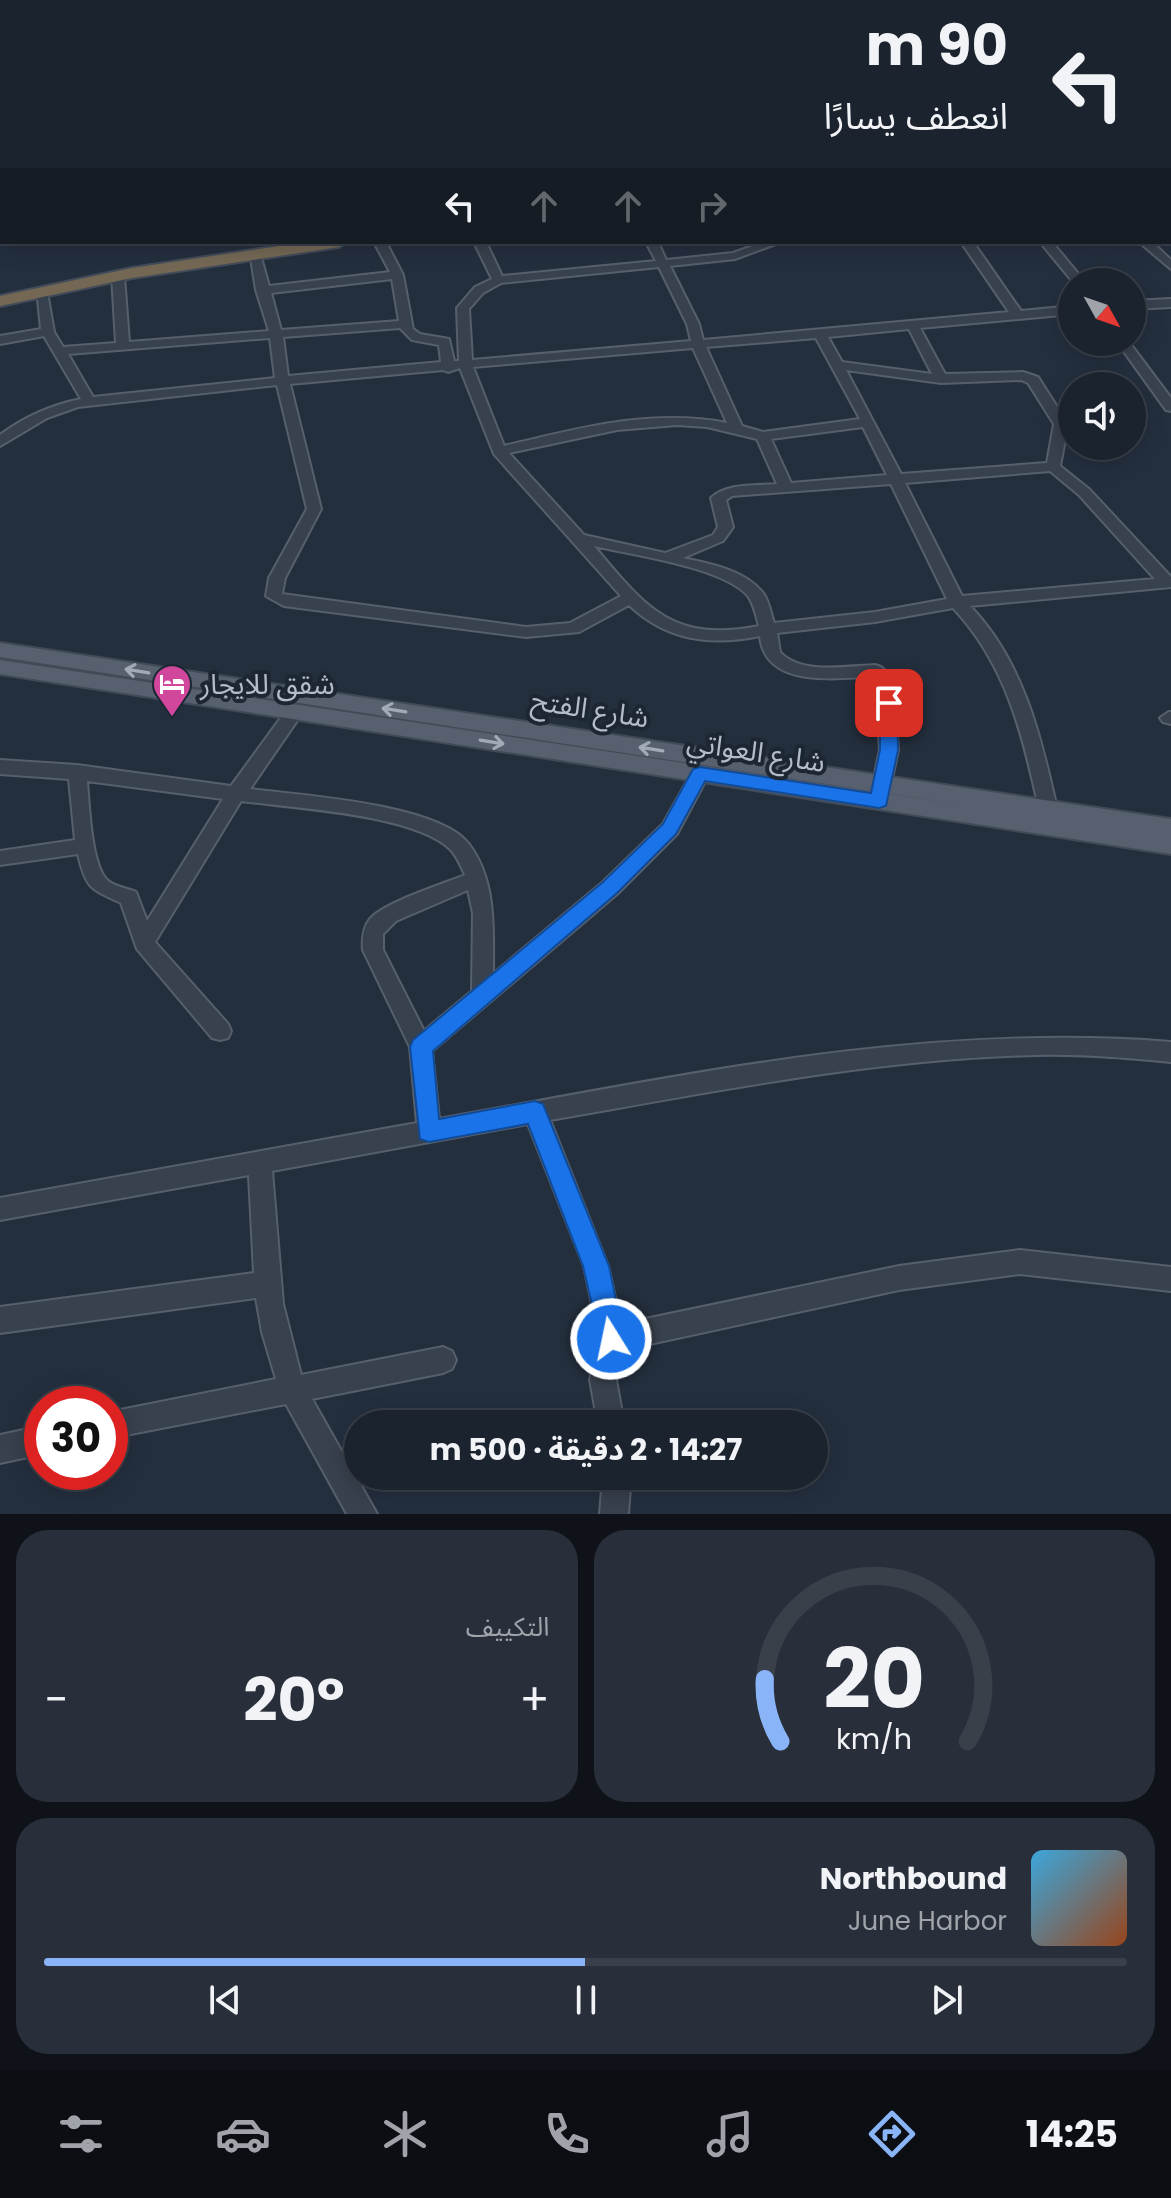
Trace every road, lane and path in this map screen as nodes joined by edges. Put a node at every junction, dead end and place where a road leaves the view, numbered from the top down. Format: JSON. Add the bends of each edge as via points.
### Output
{"nodes":[{"id":1,"x":275,"y":244,"type":"edge"},
{"id":2,"x":325,"y":244,"type":"edge"},
{"id":3,"x":381,"y":244,"type":"edge"},
{"id":4,"x":481,"y":244,"type":"edge"},
{"id":5,"x":653,"y":244,"type":"edge"},
{"id":6,"x":769,"y":244,"type":"edge"},
{"id":7,"x":968,"y":244,"type":"edge"},
{"id":8,"x":1048,"y":244,"type":"edge"},
{"id":9,"x":1147,"y":244,"type":"edge"},
{"id":10,"x":254,"y":254,"type":"junction"},
{"id":11,"x":661,"y":263,"type":"junction"},
{"id":12,"x":1171,"y":266,"type":"edge"},
{"id":13,"x":1067,"y":268,"type":"edge"},
{"id":14,"x":397,"y":275,"type":"junction"},
{"id":15,"x":118,"y":276,"type":"junction"},
{"id":16,"x":498,"y":280,"type":"junction"},
{"id":17,"x":262,"y":290,"type":"junction"},
{"id":18,"x":41,"y":292,"type":"junction"},
{"id":19,"x":0,"y":293,"type":"edge"},
{"id":20,"x":0,"y":301,"type":"edge"},
{"id":21,"x":1171,"y":303,"type":"edge"},
{"id":22,"x":1146,"y":304,"type":"edge"},
{"id":23,"x":1058,"y":311,"type":"edge"},
{"id":24,"x":1017,"y":315,"type":"junction"},
{"id":25,"x":405,"y":324,"type":"junction"},
{"id":26,"x":912,"y":324,"type":"junction"},
{"id":27,"x":48,"y":332,"type":"junction"},
{"id":28,"x":819,"y":332,"type":"junction"},
{"id":29,"x":276,"y":334,"type":"junction"},
{"id":30,"x":0,"y":340,"type":"edge"},
{"id":31,"x":697,"y":342,"type":"junction"},
{"id":32,"x":123,"y":348,"type":"junction"},
{"id":33,"x":62,"y":351,"type":"junction"},
{"id":34,"x":1133,"y":356,"type":"edge"},
{"id":35,"x":837,"y":365,"type":"junction"},
{"id":36,"x":466,"y":366,"type":"junction"},
{"id":37,"x":448,"y":368,"type":"junction"},
{"id":38,"x":282,"y":379,"type":"junction"},
{"id":39,"x":941,"y":379,"type":"junction"},
{"id":40,"x":89,"y":401,"type":"junction"},
{"id":41,"x":1171,"y":407,"type":"edge"},
{"id":42,"x":868,"y":422,"type":"junction"},
{"id":43,"x":736,"y":429,"type":"junction"},
{"id":44,"x":763,"y":436,"type":"junction"},
{"id":45,"x":0,"y":442,"type":"edge"},
{"id":46,"x":499,"y":451,"type":"junction"},
{"id":47,"x":1053,"y":467,"type":"junction"},
{"id":48,"x":896,"y":477,"type":"junction"},
{"id":49,"x":786,"y":488,"type":"junction"},
{"id":50,"x":579,"y":538,"type":"junction"},
{"id":51,"x":664,"y":559,"type":"junction"},
{"id":52,"x":1169,"y":582,"type":"edge"},
{"id":53,"x":630,"y":598,"type":"junction"},
{"id":54,"x":957,"y":602,"type":"junction"},
{"id":55,"x":768,"y":629,"type":"junction"},
{"id":56,"x":0,"y":650,"type":"edge"},
{"id":57,"x":0,"y":667,"type":"edge"},
{"id":58,"x":88,"y":672,"type":"junction"},
{"id":59,"x":294,"y":712,"type":"junction"},
{"id":60,"x":0,"y":767,"type":"edge"},
{"id":61,"x":77,"y":772,"type":"junction"},
{"id":62,"x":700,"y":774,"type":"junction"},
{"id":63,"x":879,"y":792,"type":"junction"},
{"id":64,"x":236,"y":794,"type":"junction"},
{"id":65,"x":1048,"y":809,"type":"junction"},
{"id":66,"x":1171,"y":828,"type":"edge"},
{"id":67,"x":1171,"y":845,"type":"edge"},
{"id":68,"x":85,"y":846,"type":"junction"},
{"id":69,"x":0,"y":858,"type":"edge"},
{"id":70,"x":476,"y":879,"type":"junction"},
{"id":71,"x":144,"y":943,"type":"junction"},
{"id":72,"x":483,"y":992,"type":"junction"},
{"id":73,"x":220,"y":1031,"type":"dead end"},
{"id":74,"x":421,"y":1047,"type":"junction"},
{"id":75,"x":1171,"y":1052,"type":"edge"},
{"id":76,"x":535,"y":1112,"type":"junction"},
{"id":77,"x":429,"y":1132,"type":"junction"},
{"id":78,"x":260,"y":1164,"type":"junction"},
{"id":79,"x":0,"y":1209,"type":"edge"},
{"id":80,"x":1171,"y":1279,"type":"edge"},
{"id":81,"x":265,"y":1284,"type":"junction"},
{"id":82,"x":0,"y":1320,"type":"edge"},
{"id":83,"x":611,"y":1339,"type":"junction"},
{"id":84,"x":443,"y":1360,"type":"dead end"},
{"id":85,"x":292,"y":1387,"type":"junction"},
{"id":86,"x":608,"y":1410,"type":"edge"},
{"id":87,"x":128,"y":1421,"type":"edge"},
{"id":88,"x":24,"y":1444,"type":"edge"},
{"id":89,"x":0,"y":1449,"type":"edge"},
{"id":90,"x":616,"y":1490,"type":"edge"},
{"id":91,"x":363,"y":1514,"type":"edge"},
{"id":92,"x":614,"y":1514,"type":"edge"}],
"edges":[{"from":1,"to":19,"type":"highway"},
{"from":2,"to":10,"type":"highway"},
{"from":3,"to":14,"type":"street"},
{"from":4,"to":16,"type":"street"},
{"from":5,"to":11,"type":"street"},
{"from":6,"to":11,"type":"street","via":[[735,256]]},
{"from":7,"to":24,"type":"street"},
{"from":8,"to":13,"type":"street"},
{"from":9,"to":12,"type":"street"},
{"from":10,"to":15,"type":"highway"},
{"from":10,"to":17,"type":"street"},
{"from":11,"to":16,"type":"street"},
{"from":11,"to":31,"type":"street"},
{"from":14,"to":17,"type":"street"},
{"from":14,"to":25,"type":"street"},
{"from":15,"to":18,"type":"highway"},
{"from":15,"to":32,"type":"street"},
{"from":16,"to":36,"type":"street","via":[[479,290],[463,308]]},
{"from":17,"to":29,"type":"street"},
{"from":18,"to":20,"type":"highway"},
{"from":18,"to":27,"type":"street"},
{"from":21,"to":22,"type":"street"},
{"from":23,"to":24,"type":"street"},
{"from":24,"to":26,"type":"street"},
{"from":25,"to":29,"type":"street"},
{"from":25,"to":37,"type":"street","via":[[411,335],[448,344]]},
{"from":26,"to":28,"type":"street"},
{"from":26,"to":39,"type":"street"},
{"from":27,"to":30,"type":"street"},
{"from":27,"to":33,"type":"street"},
{"from":28,"to":31,"type":"street"},
{"from":28,"to":35,"type":"street"},
{"from":29,"to":32,"type":"street"},
{"from":29,"to":38,"type":"street"},
{"from":31,"to":36,"type":"street"},
{"from":31,"to":43,"type":"street"},
{"from":32,"to":33,"type":"street"},
{"from":33,"to":40,"type":"street"},
{"from":34,"to":41,"type":"street"},
{"from":35,"to":39,"type":"street"},
{"from":35,"to":42,"type":"street"},
{"from":36,"to":37,"type":"street"},
{"from":36,"to":46,"type":"street"},
{"from":37,"to":38,"type":"street"},
{"from":38,"to":40,"type":"street"},
{"from":38,"to":53,"type":"street","via":[[314,509],[277,578],[274,596],[526,632],[573,628]]},
{"from":39,"to":47,"type":"street","via":[[1033,380],[1061,424]]},
{"from":40,"to":45,"type":"street","via":[[26,422]]},
{"from":42,"to":44,"type":"street"},
{"from":42,"to":48,"type":"street"},
{"from":43,"to":44,"type":"street"},
{"from":43,"to":46,"type":"street","via":[[712,422],[628,424]]},
{"from":44,"to":49,"type":"street"},
{"from":46,"to":50,"type":"street"},
{"from":47,"to":48,"type":"street"},
{"from":47,"to":52,"type":"street","via":[[1084,492]]},
{"from":48,"to":49,"type":"street"},
{"from":48,"to":54,"type":"street"},
{"from":49,"to":51,"type":"street","via":[[722,495],[718,502],[726,527],[718,538]]},
{"from":50,"to":51,"type":"street"},
{"from":50,"to":53,"type":"street"},
{"from":51,"to":55,"type":"street","via":[[742,582],[758,597]]},
{"from":52,"to":54,"type":"street"},
{"from":53,"to":55,"type":"street","via":[[662,625],[690,634]]},
{"from":54,"to":55,"type":"street"},
{"from":54,"to":65,"type":"street","via":[[981,624],[1012,682]]},
{"from":55,"to":63,"type":"street","via":[[771,653],[786,667],[875,671],[890,684],[889,750]]},
{"from":56,"to":58,"type":"main road","name":"شارع الفتح"},
{"from":57,"to":58,"type":"main road","name":"شارع العواتي"},
{"from":58,"to":59,"type":"main road","name":"شارع العواتي"},
{"from":63,"to":58,"type":"main road","name":"شارع الفتح","one_way":true},
{"from":59,"to":62,"type":"main road","name":"شارع العواتي","one_way":true},
{"from":59,"to":64,"type":"street"},
{"from":60,"to":61,"type":"street"},
{"from":61,"to":64,"type":"street"},
{"from":61,"to":68,"type":"street"},
{"from":62,"to":63,"type":"main road","name":"شارع العواتي"},
{"from":62,"to":72,"type":"street","via":[[670,829],[610,888]]},
{"from":63,"to":65,"type":"main road","name":"شارع الفتح"},
{"from":63,"to":67,"type":"main road","name":"شارع العواتي"},
{"from":64,"to":70,"type":"street","via":[[341,807],[419,825],[458,845]]},
{"from":64,"to":71,"type":"street"},
{"from":65,"to":66,"type":"main road","name":"شارع الفتح"},
{"from":68,"to":69,"type":"street"},
{"from":68,"to":71,"type":"street","via":[[100,885],[121,892],[134,906]]},
{"from":70,"to":72,"type":"street","via":[[483,913]]},
{"from":70,"to":74,"type":"street","via":[[389,915],[371,933],[373,950]]},
{"from":71,"to":73,"type":"street"},
{"from":72,"to":74,"type":"street"},
{"from":74,"to":77,"type":"street"},
{"from":75,"to":76,"type":"street","via":[[1047,1046],[932,1051],[852,1059]]},
{"from":76,"to":77,"type":"street"},
{"from":76,"to":83,"type":"street","via":[[596,1266]]},
{"from":77,"to":78,"type":"street"},
{"from":78,"to":79,"type":"street"},
{"from":78,"to":81,"type":"street"},
{"from":80,"to":83,"type":"street","via":[[1020,1262],[899,1278]]},
{"from":81,"to":82,"type":"street"},
{"from":81,"to":85,"type":"street"},
{"from":83,"to":86,"type":"street","via":[[603,1380]]},
{"from":84,"to":85,"type":"street"},
{"from":85,"to":87,"type":"street"},
{"from":85,"to":91,"type":"street"},
{"from":88,"to":89,"type":"street"},
{"from":90,"to":92,"type":"street"}]}
